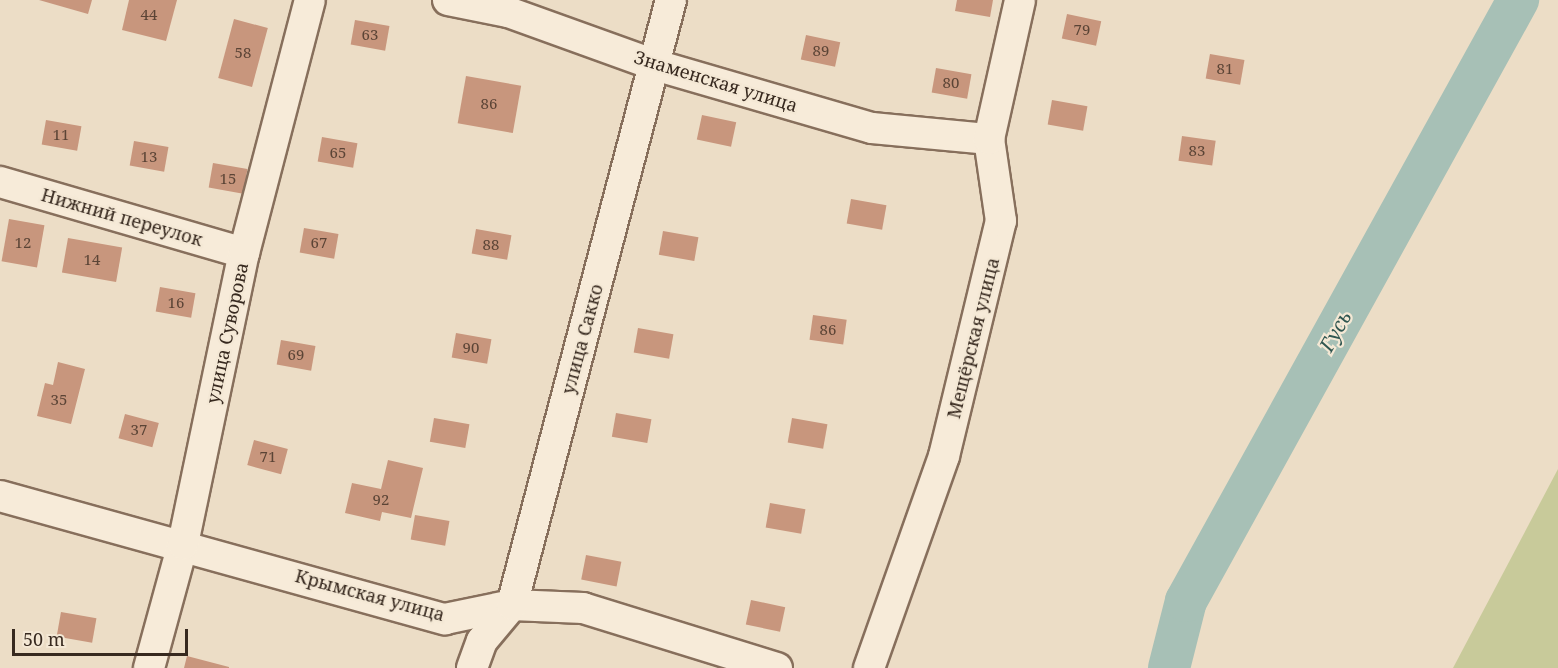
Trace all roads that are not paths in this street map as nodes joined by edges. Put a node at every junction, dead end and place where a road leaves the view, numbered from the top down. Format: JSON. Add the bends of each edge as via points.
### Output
{"nodes":[{"id":1,"x":310,"y":0,"type":"edge"},
{"id":2,"x":448,"y":0,"type":"edge"},
{"id":3,"x":671,"y":0,"type":"edge"},
{"id":4,"x":1020,"y":0,"type":"edge"},
{"id":5,"x":656,"y":65,"type":"junction"},
{"id":6,"x":989,"y":139,"type":"junction"},
{"id":7,"x":0,"y":182,"type":"edge"},
{"id":8,"x":244,"y":252,"type":"junction"},
{"id":9,"x":0,"y":496,"type":"edge"},
{"id":10,"x":183,"y":544,"type":"junction"},
{"id":11,"x":512,"y":605,"type":"junction"},
{"id":12,"x":149,"y":668,"type":"edge"},
{"id":13,"x":472,"y":668,"type":"edge"},
{"id":14,"x":777,"y":668,"type":"edge"},
{"id":15,"x":869,"y":668,"type":"edge"}],
"edges":[{"from":1,"to":8,"type":"street","name":"улица Суворова"},
{"from":2,"to":5,"type":"street","name":"Знаменская улица","via":[[508,12]]},
{"from":3,"to":5,"type":"street","name":"улица Сакко"},
{"from":4,"to":6,"type":"street","name":"Мещёрская улица"},
{"from":5,"to":6,"type":"street","name":"Знаменская улица","via":[[872,128]]},
{"from":5,"to":11,"type":"street","name":"улица Сакко"},
{"from":6,"to":15,"type":"street","name":"Мещёрская улица","via":[[1001,220],[944,456]]},
{"from":7,"to":8,"type":"street","name":"Нижний переулок"},
{"from":8,"to":10,"type":"street","name":"улица Суворова"},
{"from":9,"to":10,"type":"street","name":"Крымская улица"},
{"from":10,"to":11,"type":"street","name":"Крымская улица","via":[[445,619]]},
{"from":10,"to":12,"type":"street","name":"улица Суворова"},
{"from":11,"to":13,"type":"street","name":"улица Сакко","via":[[482,641]]},
{"from":11,"to":14,"type":"street","name":"Крымская улица","via":[[583,608]]}]}
